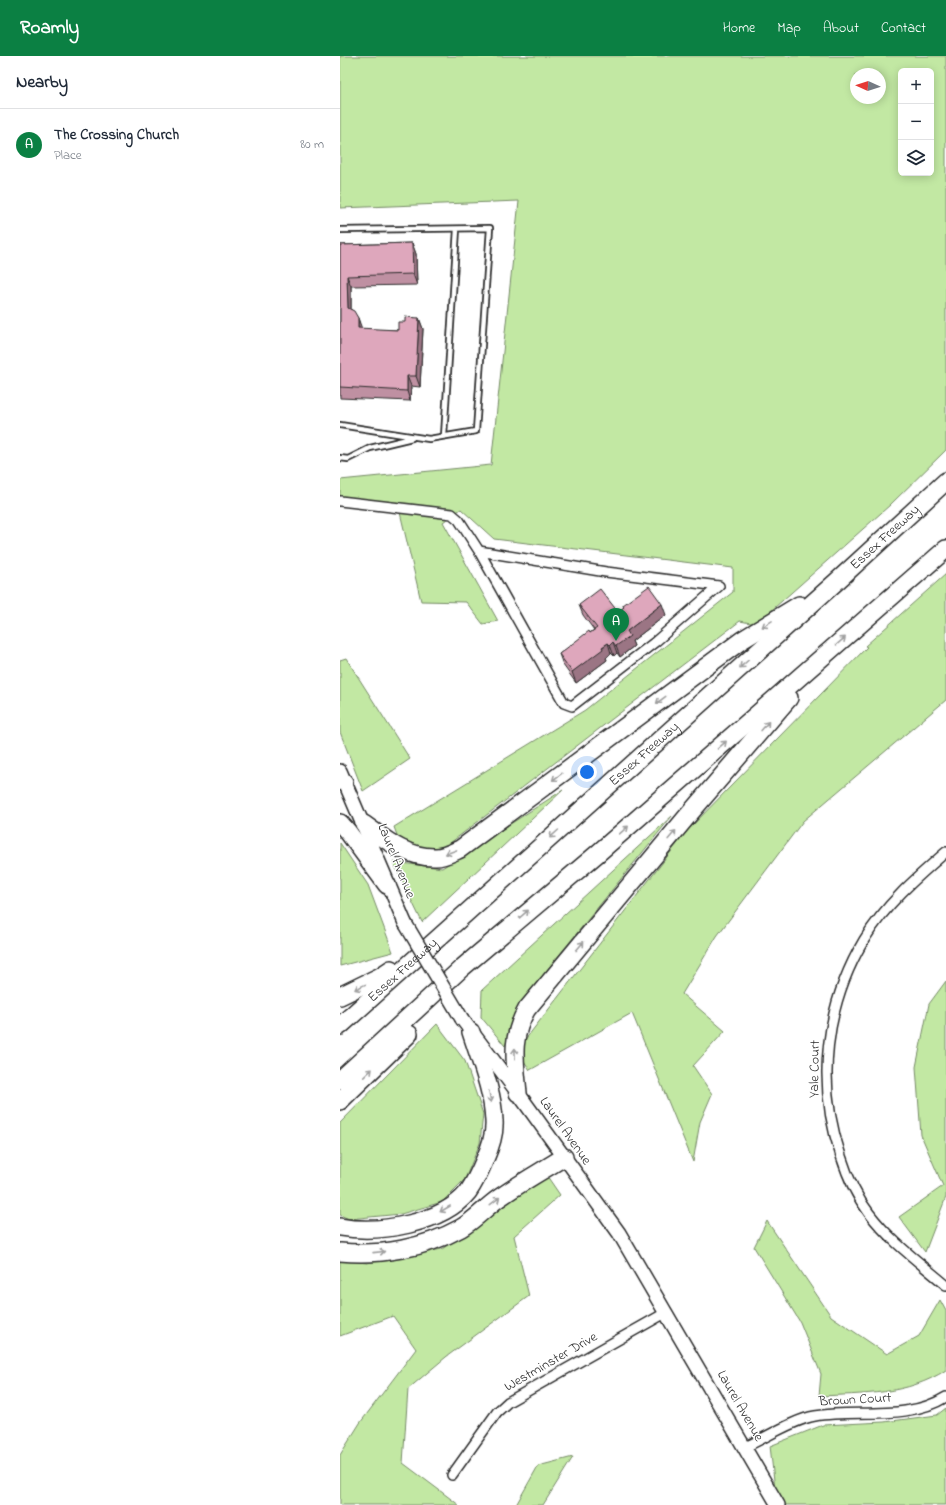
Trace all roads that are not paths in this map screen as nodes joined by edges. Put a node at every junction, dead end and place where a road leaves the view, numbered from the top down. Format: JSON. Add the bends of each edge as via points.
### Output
{"nodes":[{"id":1,"x":457,"y":229,"type":"junction"},
{"id":2,"x":340,"y":230,"type":"edge"},
{"id":3,"x":340,"y":425,"type":"edge"},
{"id":4,"x":444,"y":436,"type":"junction"},
{"id":5,"x":416,"y":437,"type":"junction"},
{"id":6,"x":340,"y":458,"type":"edge"},
{"id":7,"x":946,"y":481,"type":"edge"},
{"id":8,"x":340,"y":501,"type":"edge"},
{"id":9,"x":946,"y":550,"type":"edge"},
{"id":10,"x":479,"y":551,"type":"junction"},
{"id":11,"x":836,"y":582,"type":"junction"},
{"id":12,"x":824,"y":656,"type":"junction"},
{"id":13,"x":341,"y":778,"type":"edge"},
{"id":14,"x":340,"y":823,"type":"edge"},
{"id":15,"x":364,"y":824,"type":"junction"},
{"id":16,"x":946,"y":852,"type":"edge"},
{"id":17,"x":387,"y":885,"type":"junction"},
{"id":18,"x":459,"y":918,"type":"junction"},
{"id":19,"x":509,"y":927,"type":"junction"},
{"id":20,"x":340,"y":996,"type":"edge"},
{"id":21,"x":340,"y":1026,"type":"edge"},
{"id":22,"x":467,"y":1026,"type":"junction"},
{"id":23,"x":340,"y":1080,"type":"edge"},
{"id":24,"x":518,"y":1093,"type":"junction"},
{"id":25,"x":340,"y":1100,"type":"edge"},
{"id":26,"x":564,"y":1157,"type":"junction"},
{"id":27,"x":340,"y":1227,"type":"edge"},
{"id":28,"x":340,"y":1252,"type":"edge"},
{"id":29,"x":946,"y":1285,"type":"edge"},
{"id":30,"x":667,"y":1312,"type":"junction"},
{"id":31,"x":946,"y":1397,"type":"edge"},
{"id":32,"x":745,"y":1447,"type":"junction"},
{"id":33,"x":452,"y":1475,"type":"dead end"},
{"id":34,"x":778,"y":1505,"type":"edge"}],
"edges":[{"from":1,"to":2,"type":"lane"},
{"from":1,"to":4,"type":"lane"},
{"from":1,"to":4,"type":"lane","via":[[490,228],[476,431]]},
{"from":3,"to":5,"type":"lane"},
{"from":4,"to":5,"type":"lane","via":[[429,439]]},
{"from":5,"to":6,"type":"lane","via":[[370,448],[348,459]]},
{"from":7,"to":11,"type":"highway","name":"Essex Freeway"},
{"from":8,"to":10,"type":"street","via":[[452,514],[459,520]]},
{"from":12,"to":9,"type":"highway","one_way":true},
{"from":10,"to":10,"type":"street","via":[[564,703],[572,706],[655,642],[719,586],[606,572]]},
{"from":11,"to":15,"type":"highway","one_way":true,"via":[[742,640],[460,849],[438,857],[422,856],[400,850]]},
{"from":11,"to":18,"type":"highway","name":"Essex Freeway","one_way":true},
{"from":19,"to":12,"type":"highway","one_way":true,"via":[[597,854]]},
{"from":24,"to":12,"type":"highway","one_way":true,"via":[[515,1042],[517,1029],[527,1009]]},
{"from":13,"to":15,"type":"main road","name":"Laurel Avenue"},
{"from":14,"to":17,"type":"highway"},
{"from":15,"to":17,"type":"main road","name":"Laurel Avenue"},
{"from":16,"to":29,"type":"street","name":"Yale Court","via":[[915,879],[880,918],[852,962],[841,986],[834,1011],[826,1070],[830,1115],[836,1141],[855,1190],[868,1212],[892,1238]]},
{"from":17,"to":22,"type":"main road","name":"Laurel Avenue","bridge":true,"via":[[405,923]]},
{"from":18,"to":20,"type":"highway","one_way":true,"via":[[379,977]]},
{"from":18,"to":21,"type":"highway","name":"Essex Freeway"},
{"from":19,"to":23,"type":"highway"},
{"from":25,"to":19,"type":"highway","one_way":true,"via":[[470,973]]},
{"from":22,"to":24,"type":"main road","name":"Laurel Avenue"},
{"from":22,"to":27,"type":"highway","one_way":true,"via":[[489,1091],[494,1122],[490,1147],[479,1174],[467,1193],[432,1217],[406,1225],[376,1229]]},
{"from":24,"to":26,"type":"main road","name":"Laurel Avenue"},
{"from":28,"to":26,"type":"highway","one_way":true,"via":[[377,1253],[435,1239],[461,1227],[500,1197]]},
{"from":26,"to":30,"type":"main road","name":"Laurel Avenue","via":[[619,1233]]},
{"from":30,"to":32,"type":"main road","name":"Laurel Avenue"},
{"from":30,"to":33,"type":"street","name":"Westminster Drive","via":[[508,1402],[497,1412]]},
{"from":31,"to":32,"type":"street","name":"Brown Court","via":[[904,1411],[812,1416]]},
{"from":32,"to":34,"type":"main road","name":"Laurel Avenue"}]}
